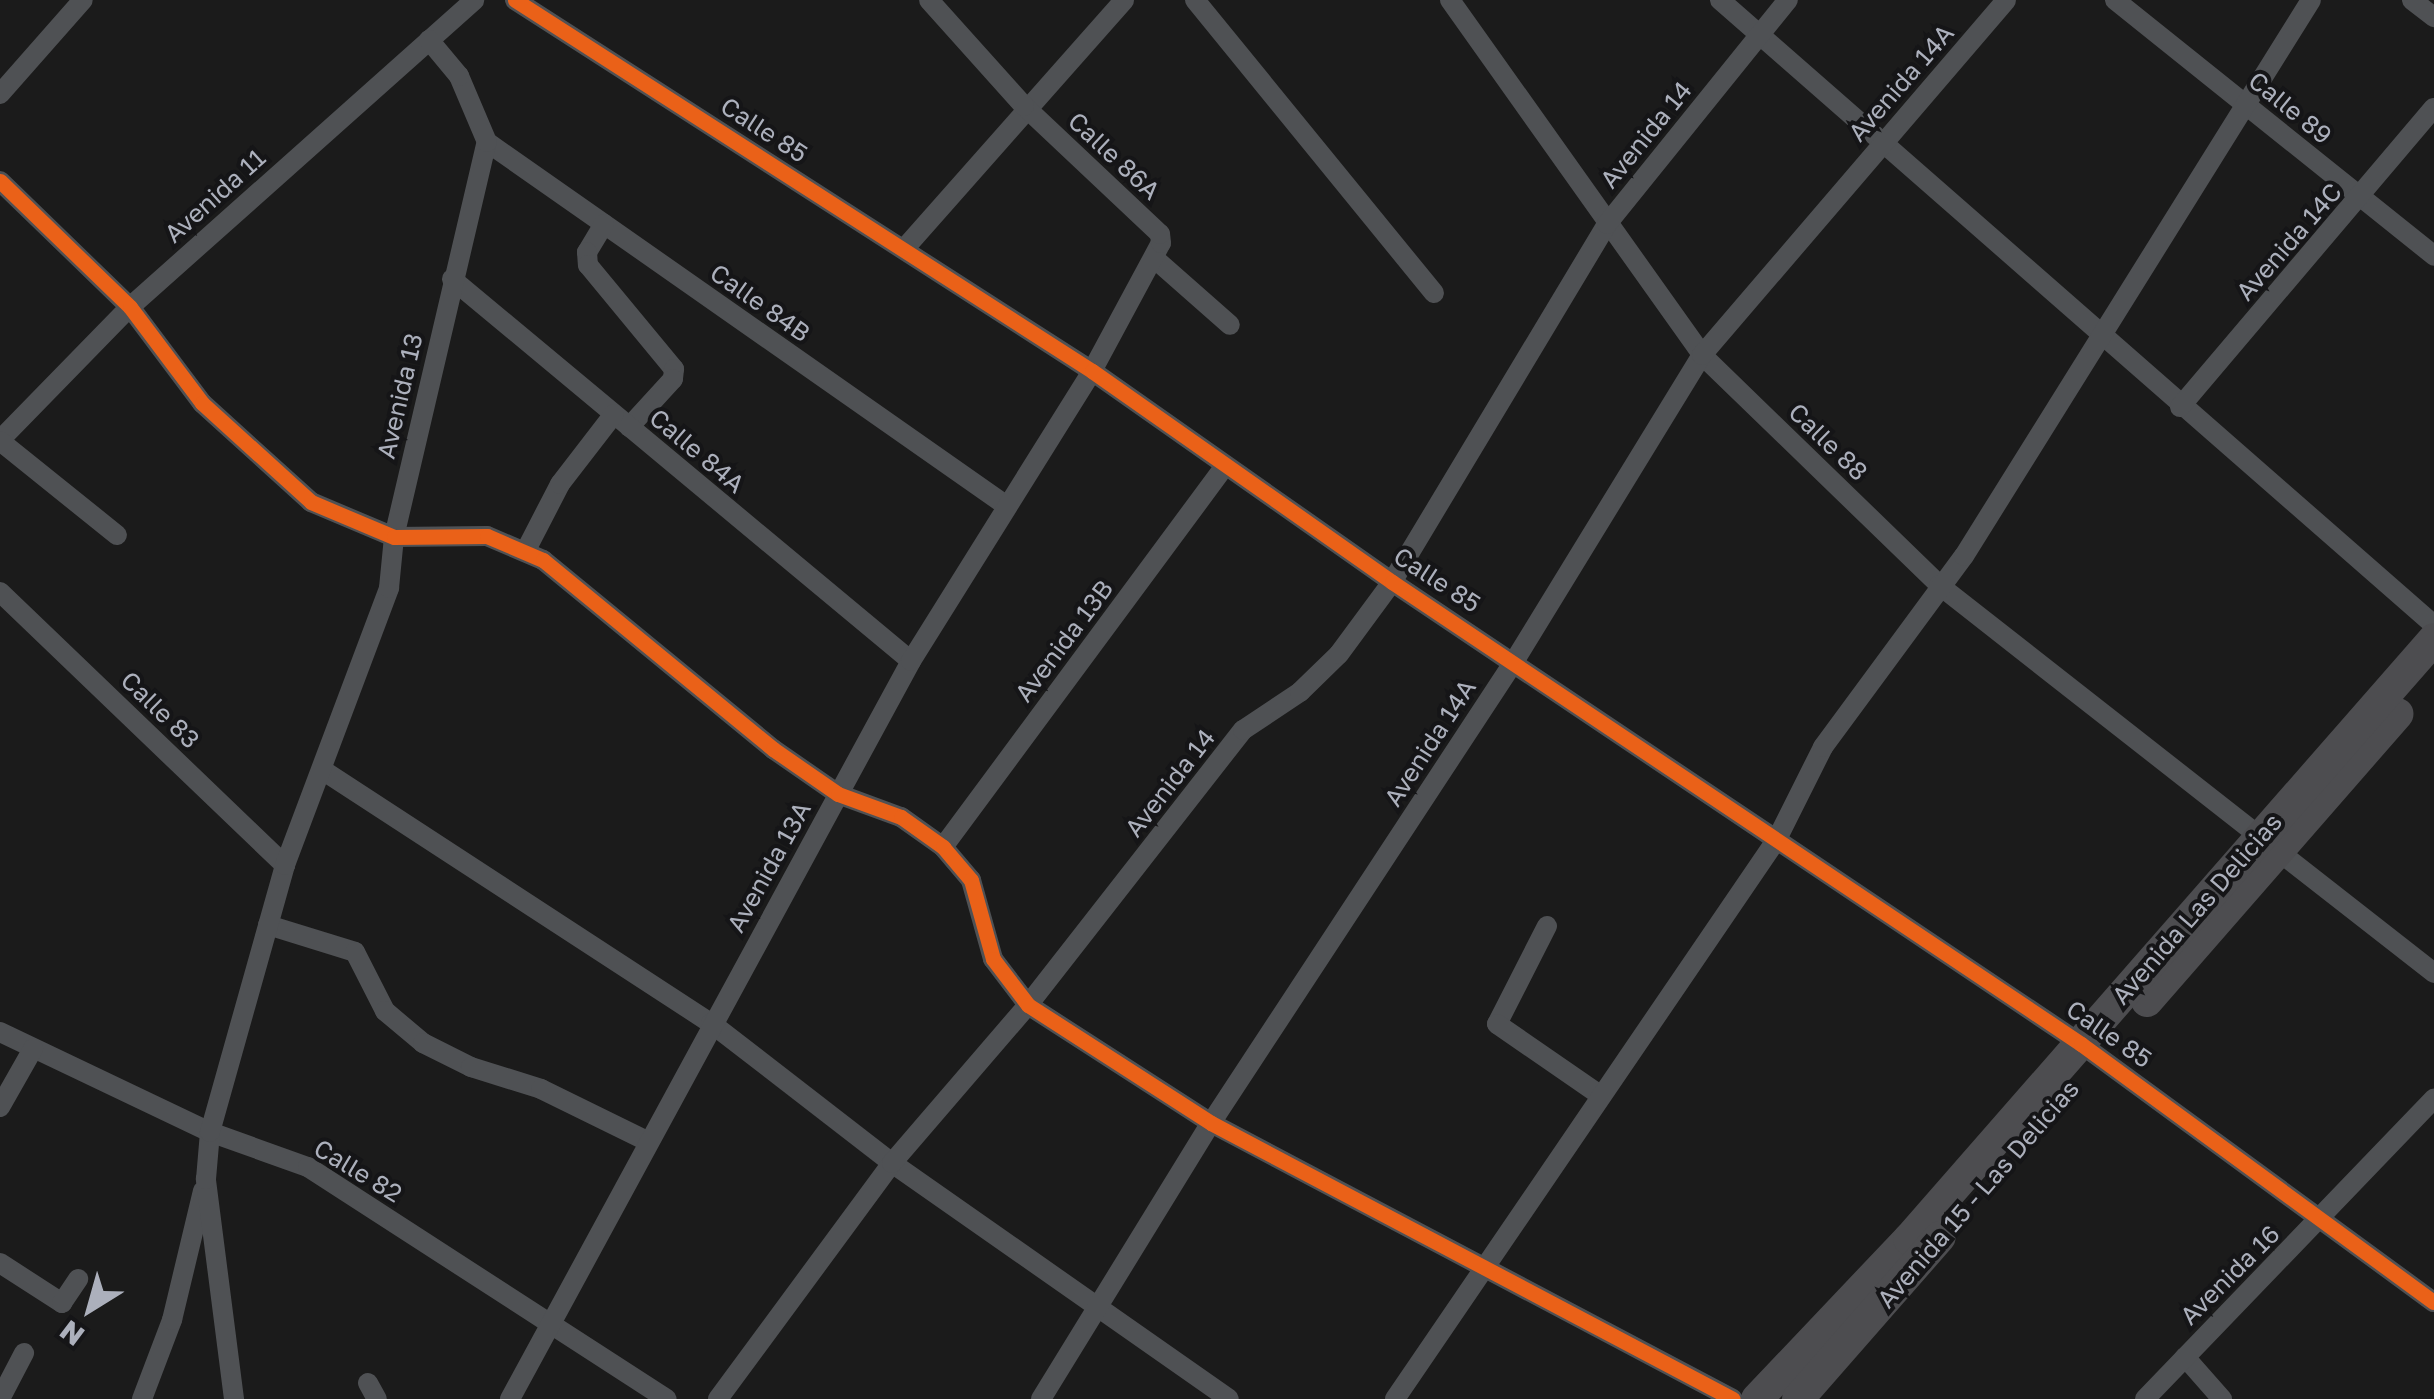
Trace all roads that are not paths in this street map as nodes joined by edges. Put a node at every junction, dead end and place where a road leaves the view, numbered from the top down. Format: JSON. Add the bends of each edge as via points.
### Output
{"nodes":[{"id":1,"x":84,"y":0,"type":"edge"},
{"id":2,"x":474,"y":0,"type":"edge"},
{"id":3,"x":515,"y":0,"type":"edge"},
{"id":4,"x":929,"y":0,"type":"edge"},
{"id":5,"x":1124,"y":0,"type":"edge"},
{"id":6,"x":1195,"y":0,"type":"edge"},
{"id":7,"x":1450,"y":0,"type":"edge"},
{"id":8,"x":1720,"y":0,"type":"edge"},
{"id":9,"x":1788,"y":0,"type":"edge"},
{"id":10,"x":2006,"y":0,"type":"edge"},
{"id":11,"x":2115,"y":0,"type":"edge"},
{"id":12,"x":2311,"y":0,"type":"edge"},
{"id":13,"x":2412,"y":0,"type":"edge"},
{"id":14,"x":2434,"y":18,"type":"edge"},
{"id":15,"x":1761,"y":32,"type":"junction"},
{"id":16,"x":429,"y":40,"type":"junction"},
{"id":17,"x":0,"y":94,"type":"edge"},
{"id":18,"x":1024,"y":106,"type":"junction"},
{"id":19,"x":2249,"y":107,"type":"junction"},
{"id":20,"x":2434,"y":108,"type":"edge"},
{"id":21,"x":487,"y":142,"type":"junction"},
{"id":22,"x":1881,"y":144,"type":"junction"},
{"id":23,"x":0,"y":181,"type":"edge"},
{"id":24,"x":2361,"y":197,"type":"junction"},
{"id":25,"x":604,"y":224,"type":"junction"},
{"id":26,"x":1607,"y":224,"type":"junction"},
{"id":27,"x":904,"y":249,"type":"junction"},
{"id":28,"x":2434,"y":256,"type":"edge"},
{"id":29,"x":1154,"y":258,"type":"junction"},
{"id":30,"x":452,"y":279,"type":"junction"},
{"id":31,"x":1434,"y":294,"type":"dead end"},
{"id":32,"x":130,"y":306,"type":"junction"},
{"id":33,"x":1230,"y":325,"type":"dead end"},
{"id":34,"x":2102,"y":340,"type":"junction"},
{"id":35,"x":1702,"y":355,"type":"junction"},
{"id":36,"x":1092,"y":371,"type":"junction"},
{"id":37,"x":2180,"y":408,"type":"junction"},
{"id":38,"x":622,"y":420,"type":"junction"},
{"id":39,"x":0,"y":440,"type":"edge"},
{"id":40,"x":1226,"y":465,"type":"junction"},
{"id":41,"x":1004,"y":504,"type":"junction"},
{"id":42,"x":117,"y":535,"type":"dead end"},
{"id":43,"x":394,"y":536,"type":"junction"},
{"id":44,"x":526,"y":550,"type":"junction"},
{"id":45,"x":1392,"y":582,"type":"junction"},
{"id":46,"x":1939,"y":585,"type":"junction"},
{"id":47,"x":0,"y":592,"type":"edge"},
{"id":48,"x":2434,"y":625,"type":"edge"},
{"id":49,"x":2434,"y":640,"type":"edge"},
{"id":50,"x":1515,"y":660,"type":"junction"},
{"id":51,"x":911,"y":661,"type":"junction"},
{"id":52,"x":2434,"y":672,"type":"edge"},
{"id":53,"x":324,"y":771,"type":"junction"},
{"id":54,"x":838,"y":794,"type":"junction"},
{"id":55,"x":1777,"y":840,"type":"junction"},
{"id":56,"x":2268,"y":843,"type":"junction"},
{"id":57,"x":943,"y":847,"type":"junction"},
{"id":58,"x":285,"y":865,"type":"junction"},
{"id":59,"x":268,"y":925,"type":"junction"},
{"id":60,"x":1547,"y":926,"type":"dead end"},
{"id":61,"x":2434,"y":973,"type":"edge"},
{"id":62,"x":1028,"y":1005,"type":"junction"},
{"id":63,"x":711,"y":1023,"type":"junction"},
{"id":64,"x":0,"y":1032,"type":"edge"},
{"id":65,"x":34,"y":1049,"type":"junction"},
{"id":66,"x":2090,"y":1050,"type":"junction"},
{"id":67,"x":1600,"y":1095,"type":"junction"},
{"id":68,"x":2434,"y":1099,"type":"edge"},
{"id":69,"x":0,"y":1108,"type":"edge"},
{"id":70,"x":1211,"y":1123,"type":"junction"},
{"id":71,"x":210,"y":1132,"type":"junction"},
{"id":72,"x":647,"y":1141,"type":"junction"},
{"id":73,"x":892,"y":1163,"type":"junction"},
{"id":74,"x":206,"y":1180,"type":"junction"},
{"id":75,"x":2322,"y":1218,"type":"junction"},
{"id":76,"x":0,"y":1263,"type":"edge"},
{"id":77,"x":1481,"y":1266,"type":"junction"},
{"id":78,"x":78,"y":1279,"type":"dead end"},
{"id":79,"x":2434,"y":1302,"type":"edge"},
{"id":80,"x":1099,"y":1303,"type":"junction"},
{"id":81,"x":549,"y":1320,"type":"junction"},
{"id":82,"x":24,"y":1353,"type":"dead end"},
{"id":83,"x":2184,"y":1357,"type":"junction"},
{"id":84,"x":0,"y":1399,"type":"edge"},
{"id":85,"x":142,"y":1399,"type":"edge"},
{"id":86,"x":234,"y":1399,"type":"edge"},
{"id":87,"x":510,"y":1399,"type":"edge"},
{"id":88,"x":666,"y":1399,"type":"edge"},
{"id":89,"x":718,"y":1399,"type":"edge"},
{"id":90,"x":1041,"y":1399,"type":"edge"},
{"id":91,"x":1228,"y":1399,"type":"edge"},
{"id":92,"x":1394,"y":1399,"type":"edge"},
{"id":93,"x":1733,"y":1399,"type":"edge"},
{"id":94,"x":1757,"y":1399,"type":"edge"},
{"id":95,"x":1798,"y":1399,"type":"edge"},
{"id":96,"x":2146,"y":1399,"type":"edge"},
{"id":97,"x":2222,"y":1399,"type":"edge"}],
"edges":[{"from":1,"to":17,"type":"street"},
{"from":2,"to":16,"type":"street","name":"Avenida 11"},
{"from":3,"to":27,"type":"street","name":"Calle 85"},
{"from":4,"to":18,"type":"street","name":"Calle 86A"},
{"from":5,"to":18,"type":"street"},
{"from":6,"to":31,"type":"street"},
{"from":7,"to":26,"type":"street","name":"Calle 88"},
{"from":8,"to":15,"type":"street"},
{"from":9,"to":15,"type":"street","name":"Avenida 14"},
{"from":10,"to":22,"type":"street","name":"Avenida 14A"},
{"from":11,"to":19,"type":"street","name":"Calle 89"},
{"from":12,"to":19,"type":"street"},
{"from":13,"to":14,"type":"street"},
{"from":15,"to":22,"type":"street"},
{"from":15,"to":26,"type":"street","name":"Avenida 14"},
{"from":16,"to":21,"type":"street","via":[[460,76]]},
{"from":16,"to":32,"type":"street","name":"Avenida 11"},
{"from":18,"to":27,"type":"street"},
{"from":18,"to":29,"type":"street","name":"Calle 86A","via":[[1160,234]]},
{"from":19,"to":24,"type":"street","name":"Calle 89"},
{"from":19,"to":34,"type":"street"},
{"from":20,"to":24,"type":"street","name":"Avenida 14C"},
{"from":21,"to":25,"type":"street","name":"Calle 84B"},
{"from":21,"to":30,"type":"street","name":"Avenida 13"},
{"from":22,"to":34,"type":"street"},
{"from":22,"to":35,"type":"street","name":"Avenida 14A"},
{"from":23,"to":32,"type":"street"},
{"from":24,"to":28,"type":"street","name":"Calle 89"},
{"from":24,"to":37,"type":"street","name":"Avenida 14C"},
{"from":25,"to":38,"type":"street","via":[[588,265],[674,369],[673,379]]},
{"from":25,"to":41,"type":"street","name":"Calle 84B"},
{"from":26,"to":35,"type":"street","name":"Calle 88"},
{"from":26,"to":45,"type":"street","name":"Avenida 14"},
{"from":27,"to":36,"type":"street","name":"Calle 85"},
{"from":29,"to":33,"type":"street"},
{"from":29,"to":36,"type":"street"},
{"from":30,"to":38,"type":"street","name":"Calle 84A"},
{"from":30,"to":43,"type":"street","name":"Avenida 13"},
{"from":32,"to":39,"type":"street","name":"Avenida 11"},
{"from":32,"to":43,"type":"street","via":[[202,404],[256,457],[311,502]]},
{"from":34,"to":37,"type":"street"},
{"from":34,"to":46,"type":"street"},
{"from":35,"to":46,"type":"street","name":"Calle 88"},
{"from":35,"to":50,"type":"street","name":"Avenida 14A"},
{"from":36,"to":40,"type":"street","name":"Calle 85"},
{"from":36,"to":41,"type":"street","name":"Avenida 13A"},
{"from":37,"to":48,"type":"street"},
{"from":38,"to":44,"type":"street","via":[[560,484]]},
{"from":38,"to":51,"type":"street","name":"Calle 84A"},
{"from":39,"to":42,"type":"street"},
{"from":40,"to":45,"type":"street","name":"Calle 85"},
{"from":40,"to":57,"type":"street","name":"Avenida 13B"},
{"from":41,"to":51,"type":"street","name":"Avenida 13A"},
{"from":43,"to":44,"type":"street","via":[[487,536]]},
{"from":43,"to":53,"type":"street","name":"Avenida 13","via":[[389,588]]},
{"from":44,"to":54,"type":"street"},
{"from":45,"to":50,"type":"street","name":"Calle 85"},
{"from":45,"to":62,"type":"street","name":"Avenida 14","via":[[1339,654],[1300,692],[1243,730]]},
{"from":46,"to":55,"type":"street","via":[[1823,747]]},
{"from":46,"to":56,"type":"street","name":"Calle 88"},
{"from":47,"to":58,"type":"street","name":"Calle 83"},
{"from":49,"to":56,"type":"main road","name":"Avenida Las Delicias"},
{"from":50,"to":55,"type":"street","name":"Calle 85"},
{"from":50,"to":70,"type":"street","name":"Avenida 14A"},
{"from":51,"to":54,"type":"street","name":"Avenida 13A"},
{"from":52,"to":56,"type":"main road","name":"Avenida 15 - Las Delicias"},
{"from":53,"to":58,"type":"street","name":"Avenida 13"},
{"from":53,"to":63,"type":"street"},
{"from":54,"to":57,"type":"street","via":[[901,817]]},
{"from":54,"to":63,"type":"street","name":"Avenida 13A"},
{"from":55,"to":66,"type":"street","name":"Calle 85"},
{"from":55,"to":67,"type":"street"},
{"from":56,"to":61,"type":"street","name":"Calle 88"},
{"from":56,"to":66,"type":"main road","name":"Avenida 15 - Las Delicias"},
{"from":57,"to":62,"type":"street","via":[[971,880],[993,959]]},
{"from":58,"to":59,"type":"street","name":"Avenida 13"},
{"from":59,"to":71,"type":"street","name":"Avenida 13"},
{"from":59,"to":72,"type":"street","via":[[356,952],[385,1011],[423,1043],[472,1068],[541,1088]]},
{"from":60,"to":67,"type":"street","via":[[1498,1024]]},
{"from":62,"to":70,"type":"street"},
{"from":62,"to":73,"type":"street","name":"Avenida 14"},
{"from":63,"to":72,"type":"street","name":"Avenida 13A"},
{"from":63,"to":73,"type":"street"},
{"from":64,"to":65,"type":"street","name":"Calle 82"},
{"from":65,"to":69,"type":"street"},
{"from":65,"to":71,"type":"street","name":"Calle 82"},
{"from":66,"to":75,"type":"street","name":"Calle 85"},
{"from":66,"to":94,"type":"main road"},
{"from":66,"to":95,"type":"main road","name":"Avenida 15 - Las Delicias"},
{"from":67,"to":77,"type":"street"},
{"from":68,"to":75,"type":"street","name":"Avenida 16"},
{"from":70,"to":77,"type":"street"},
{"from":70,"to":80,"type":"street","name":"Avenida 14A"},
{"from":71,"to":74,"type":"street","name":"Avenida 13"},
{"from":71,"to":81,"type":"street","name":"Calle 82","via":[[308,1167]]},
{"from":72,"to":81,"type":"street","name":"Avenida 13A"},
{"from":73,"to":80,"type":"street"},
{"from":73,"to":89,"type":"street","name":"Avenida 14"},
{"from":74,"to":85,"type":"street","via":[[172,1320]]},
{"from":74,"to":86,"type":"street"},
{"from":75,"to":79,"type":"street","name":"Calle 85"},
{"from":75,"to":83,"type":"street","name":"Avenida 16"},
{"from":76,"to":78,"type":"street","via":[[62,1303]]},
{"from":77,"to":92,"type":"street"},
{"from":77,"to":93,"type":"street"},
{"from":80,"to":90,"type":"street","name":"Avenida 14A"},
{"from":80,"to":91,"type":"street"},
{"from":81,"to":87,"type":"street","name":"Avenida 13A"},
{"from":81,"to":88,"type":"street","name":"Calle 82"},
{"from":82,"to":84,"type":"street"},
{"from":83,"to":96,"type":"street","name":"Avenida 16"},
{"from":83,"to":97,"type":"street"}]}
